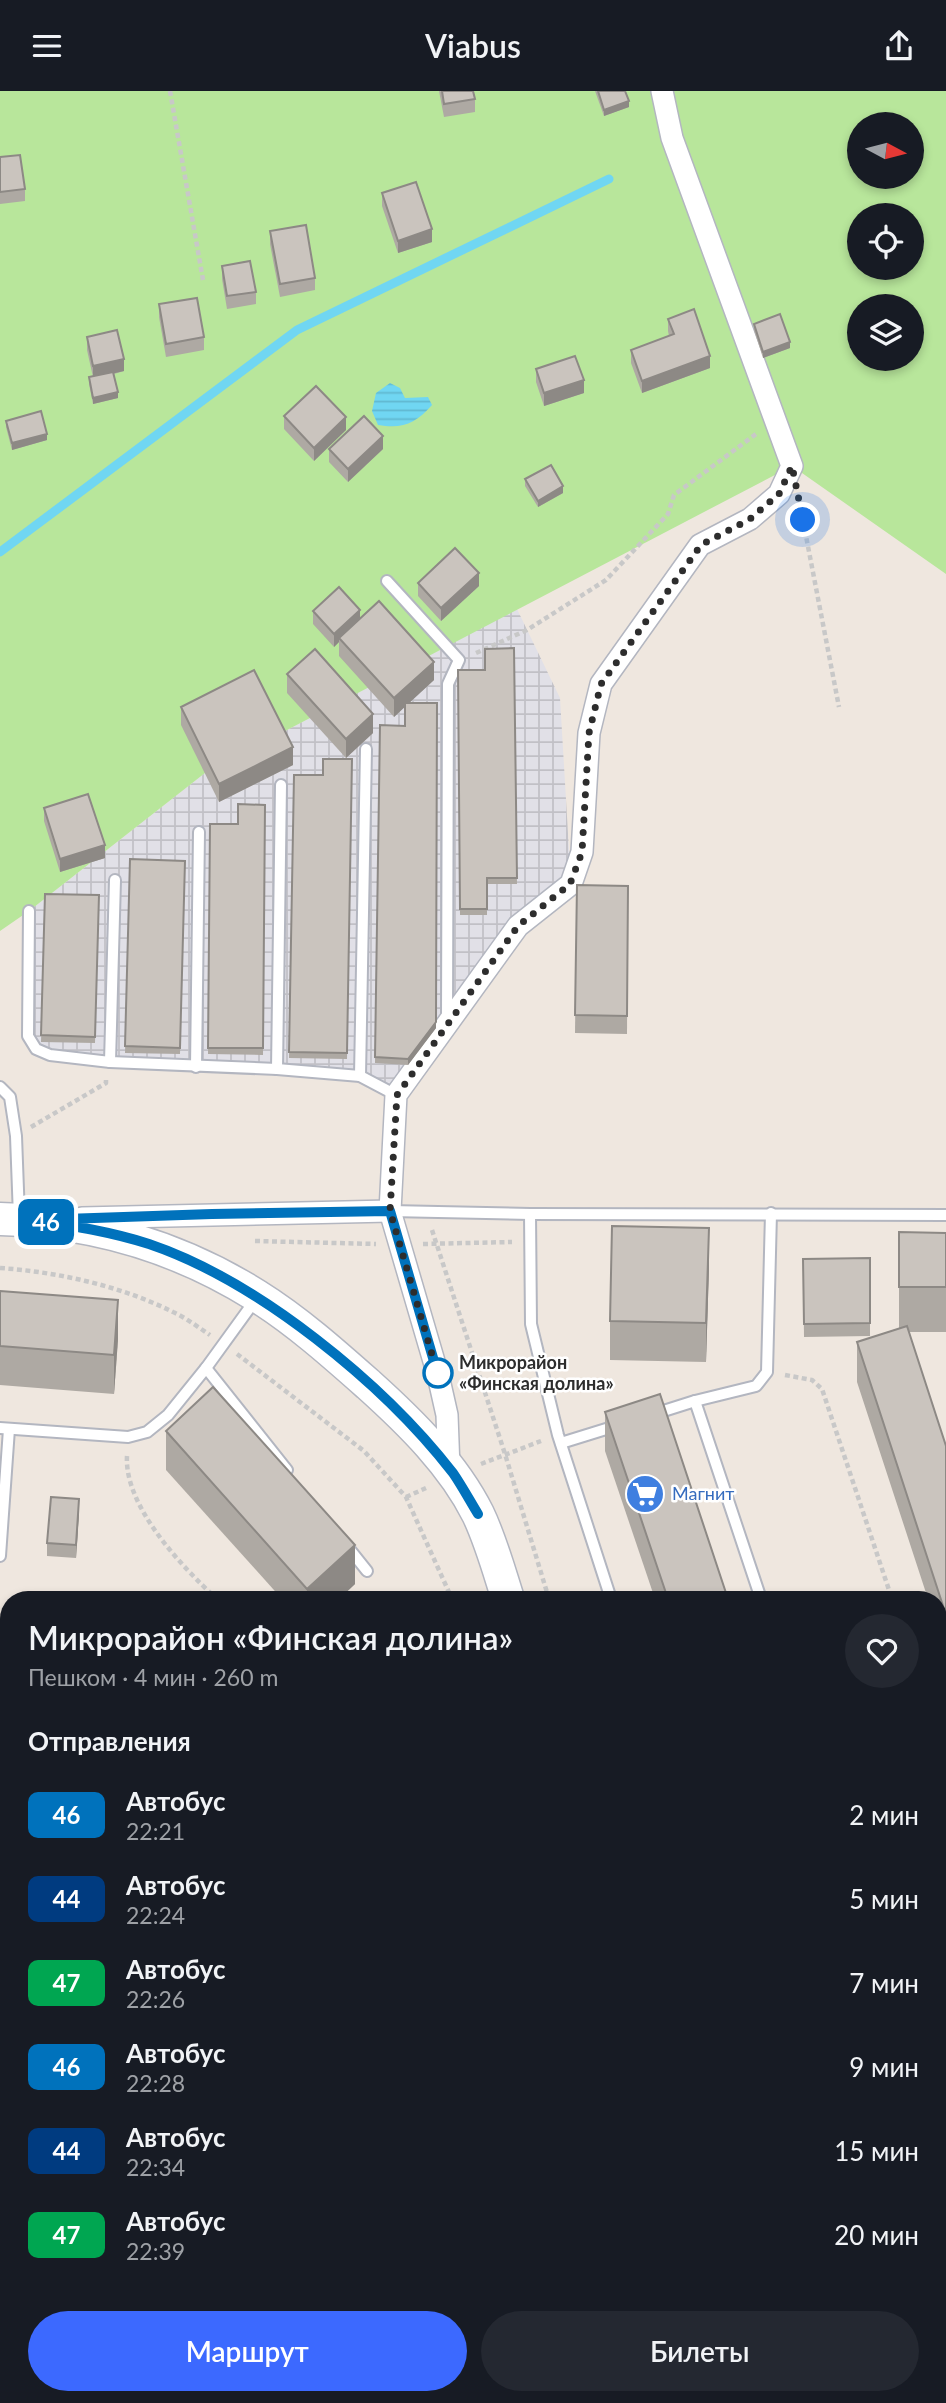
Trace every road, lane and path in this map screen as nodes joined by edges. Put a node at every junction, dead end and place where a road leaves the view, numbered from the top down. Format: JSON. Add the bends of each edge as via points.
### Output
{"nodes":[{"id":1,"x":170,"y":91,"type":"edge"},
{"id":2,"x":662,"y":91,"type":"edge"},
{"id":3,"x":202,"y":280,"type":"dead end"},
{"id":4,"x":775,"y":420,"type":"junction"},
{"id":5,"x":792,"y":466,"type":"junction"},
{"id":6,"x":387,"y":581,"type":"dead end"},
{"id":7,"x":459,"y":660,"type":"junction"},
{"id":8,"x":839,"y":707,"type":"dead end"},
{"id":9,"x":366,"y":749,"type":"dead end"},
{"id":10,"x":281,"y":785,"type":"dead end"},
{"id":11,"x":199,"y":832,"type":"dead end"},
{"id":12,"x":115,"y":880,"type":"dead end"},
{"id":13,"x":29,"y":911,"type":"dead end"},
{"id":14,"x":447,"y":1027,"type":"junction"},
{"id":15,"x":110,"y":1062,"type":"junction"},
{"id":16,"x":196,"y":1067,"type":"junction"},
{"id":17,"x":277,"y":1069,"type":"junction"},
{"id":18,"x":360,"y":1076,"type":"junction"},
{"id":19,"x":0,"y":1087,"type":"edge"},
{"id":20,"x":397,"y":1095,"type":"junction"},
{"id":21,"x":16,"y":1136,"type":"junction"},
{"id":22,"x":390,"y":1211,"type":"junction"},
{"id":23,"x":426,"y":1211,"type":"junction"},
{"id":24,"x":771,"y":1213,"type":"junction"},
{"id":25,"x":530,"y":1214,"type":"junction"},
{"id":26,"x":946,"y":1215,"type":"edge"},
{"id":27,"x":18,"y":1219,"type":"edge"},
{"id":28,"x":247,"y":1241,"type":"dead end"},
{"id":29,"x":530,"y":1242,"type":"junction"},
{"id":30,"x":436,"y":1243,"type":"junction"},
{"id":31,"x":400,"y":1245,"type":"junction"},
{"id":32,"x":0,"y":1268,"type":"edge"},
{"id":33,"x":257,"y":1296,"type":"junction"},
{"id":34,"x":223,"y":1344,"type":"junction"},
{"id":35,"x":206,"y":1368,"type":"junction"},
{"id":36,"x":767,"y":1372,"type":"junction"},
{"id":37,"x":695,"y":1401,"type":"junction"},
{"id":38,"x":646,"y":1416,"type":"edge"},
{"id":39,"x":634,"y":1420,"type":"edge"},
{"id":40,"x":5,"y":1429,"type":"edge"},
{"id":41,"x":128,"y":1437,"type":"junction"},
{"id":42,"x":560,"y":1439,"type":"junction"},
{"id":43,"x":505,"y":1454,"type":"junction"},
{"id":44,"x":453,"y":1473,"type":"junction"},
{"id":45,"x":290,"y":1475,"type":"edge"},
{"id":46,"x":406,"y":1497,"type":"junction"},
{"id":47,"x":341,"y":1539,"type":"edge"},
{"id":48,"x":0,"y":1556,"type":"edge"},
{"id":49,"x":367,"y":1571,"type":"dead end"},
{"id":50,"x":208,"y":1591,"type":"edge"},
{"id":51,"x":448,"y":1591,"type":"edge"},
{"id":52,"x":505,"y":1591,"type":"edge"},
{"id":53,"x":546,"y":1591,"type":"edge"},
{"id":54,"x":608,"y":1591,"type":"edge"},
{"id":55,"x":758,"y":1591,"type":"edge"},
{"id":56,"x":889,"y":1591,"type":"edge"}],
"edges":[{"from":1,"to":3,"type":"path"},
{"from":2,"to":4,"type":"street","via":[[672,138]]},
{"from":4,"to":5,"type":"street"},
{"from":4,"to":7,"type":"path","via":[[674,495],[668,514],[606,580],[527,630]]},
{"from":5,"to":8,"type":"path"},
{"from":5,"to":14,"type":"street","via":[[779,494],[750,519],[701,545],[601,684],[589,733],[582,852],[570,884],[518,926]]},
{"from":6,"to":7,"type":"lane"},
{"from":7,"to":14,"type":"lane","via":[[448,684]]},
{"from":9,"to":18,"type":"lane"},
{"from":10,"to":17,"type":"lane"},
{"from":11,"to":16,"type":"lane"},
{"from":12,"to":15,"type":"lane"},
{"from":13,"to":15,"type":"lane","via":[[28,1036],[36,1049],[50,1055]]},
{"from":14,"to":20,"type":"street"},
{"from":15,"to":16,"type":"lane"},
{"from":15,"to":21,"type":"path","via":[[106,1083]]},
{"from":16,"to":17,"type":"lane"},
{"from":17,"to":18,"type":"lane"},
{"from":18,"to":20,"type":"lane"},
{"from":19,"to":21,"type":"lane","via":[[10,1097]]},
{"from":20,"to":22,"type":"street"},
{"from":21,"to":27,"type":"lane"},
{"from":22,"to":23,"type":"lane"},
{"from":22,"to":27,"type":"street"},
{"from":22,"to":31,"type":"street"},
{"from":23,"to":25,"type":"lane"},
{"from":23,"to":30,"type":"path"},
{"from":24,"to":25,"type":"lane"},
{"from":24,"to":26,"type":"lane"},
{"from":24,"to":36,"type":"lane"},
{"from":25,"to":29,"type":"lane"},
{"from":27,"to":33,"type":"street","via":[[101,1230],[151,1245]]},
{"from":28,"to":31,"type":"path"},
{"from":29,"to":30,"type":"path"},
{"from":29,"to":42,"type":"lane","via":[[531,1324]]},
{"from":30,"to":31,"type":"path"},
{"from":30,"to":43,"type":"path"},
{"from":31,"to":44,"type":"street","via":[[438,1375]]},
{"from":32,"to":34,"type":"path","via":[[99,1284],[174,1312]]},
{"from":33,"to":34,"type":"lane"},
{"from":33,"to":44,"type":"street","via":[[333,1353],[402,1414]]},
{"from":34,"to":35,"type":"lane"},
{"from":34,"to":46,"type":"path","via":[[364,1451]]},
{"from":35,"to":41,"type":"lane","via":[[168,1415],[147,1432]]},
{"from":35,"to":45,"type":"lane"},
{"from":36,"to":37,"type":"lane","via":[[756,1386]]},
{"from":36,"to":56,"type":"path","via":[[812,1380],[822,1389]]},
{"from":37,"to":38,"type":"lane"},
{"from":37,"to":55,"type":"lane"},
{"from":39,"to":42,"type":"lane"},
{"from":40,"to":41,"type":"lane"},
{"from":40,"to":48,"type":"lane"},
{"from":41,"to":50,"type":"path","via":[[126,1467],[131,1489],[149,1523]]},
{"from":42,"to":43,"type":"path"},
{"from":42,"to":54,"type":"lane"},
{"from":43,"to":44,"type":"path"},
{"from":43,"to":53,"type":"path"},
{"from":44,"to":46,"type":"path"},
{"from":44,"to":52,"type":"street","via":[[478,1514]]},
{"from":46,"to":51,"type":"path"},
{"from":47,"to":49,"type":"lane"}]}
